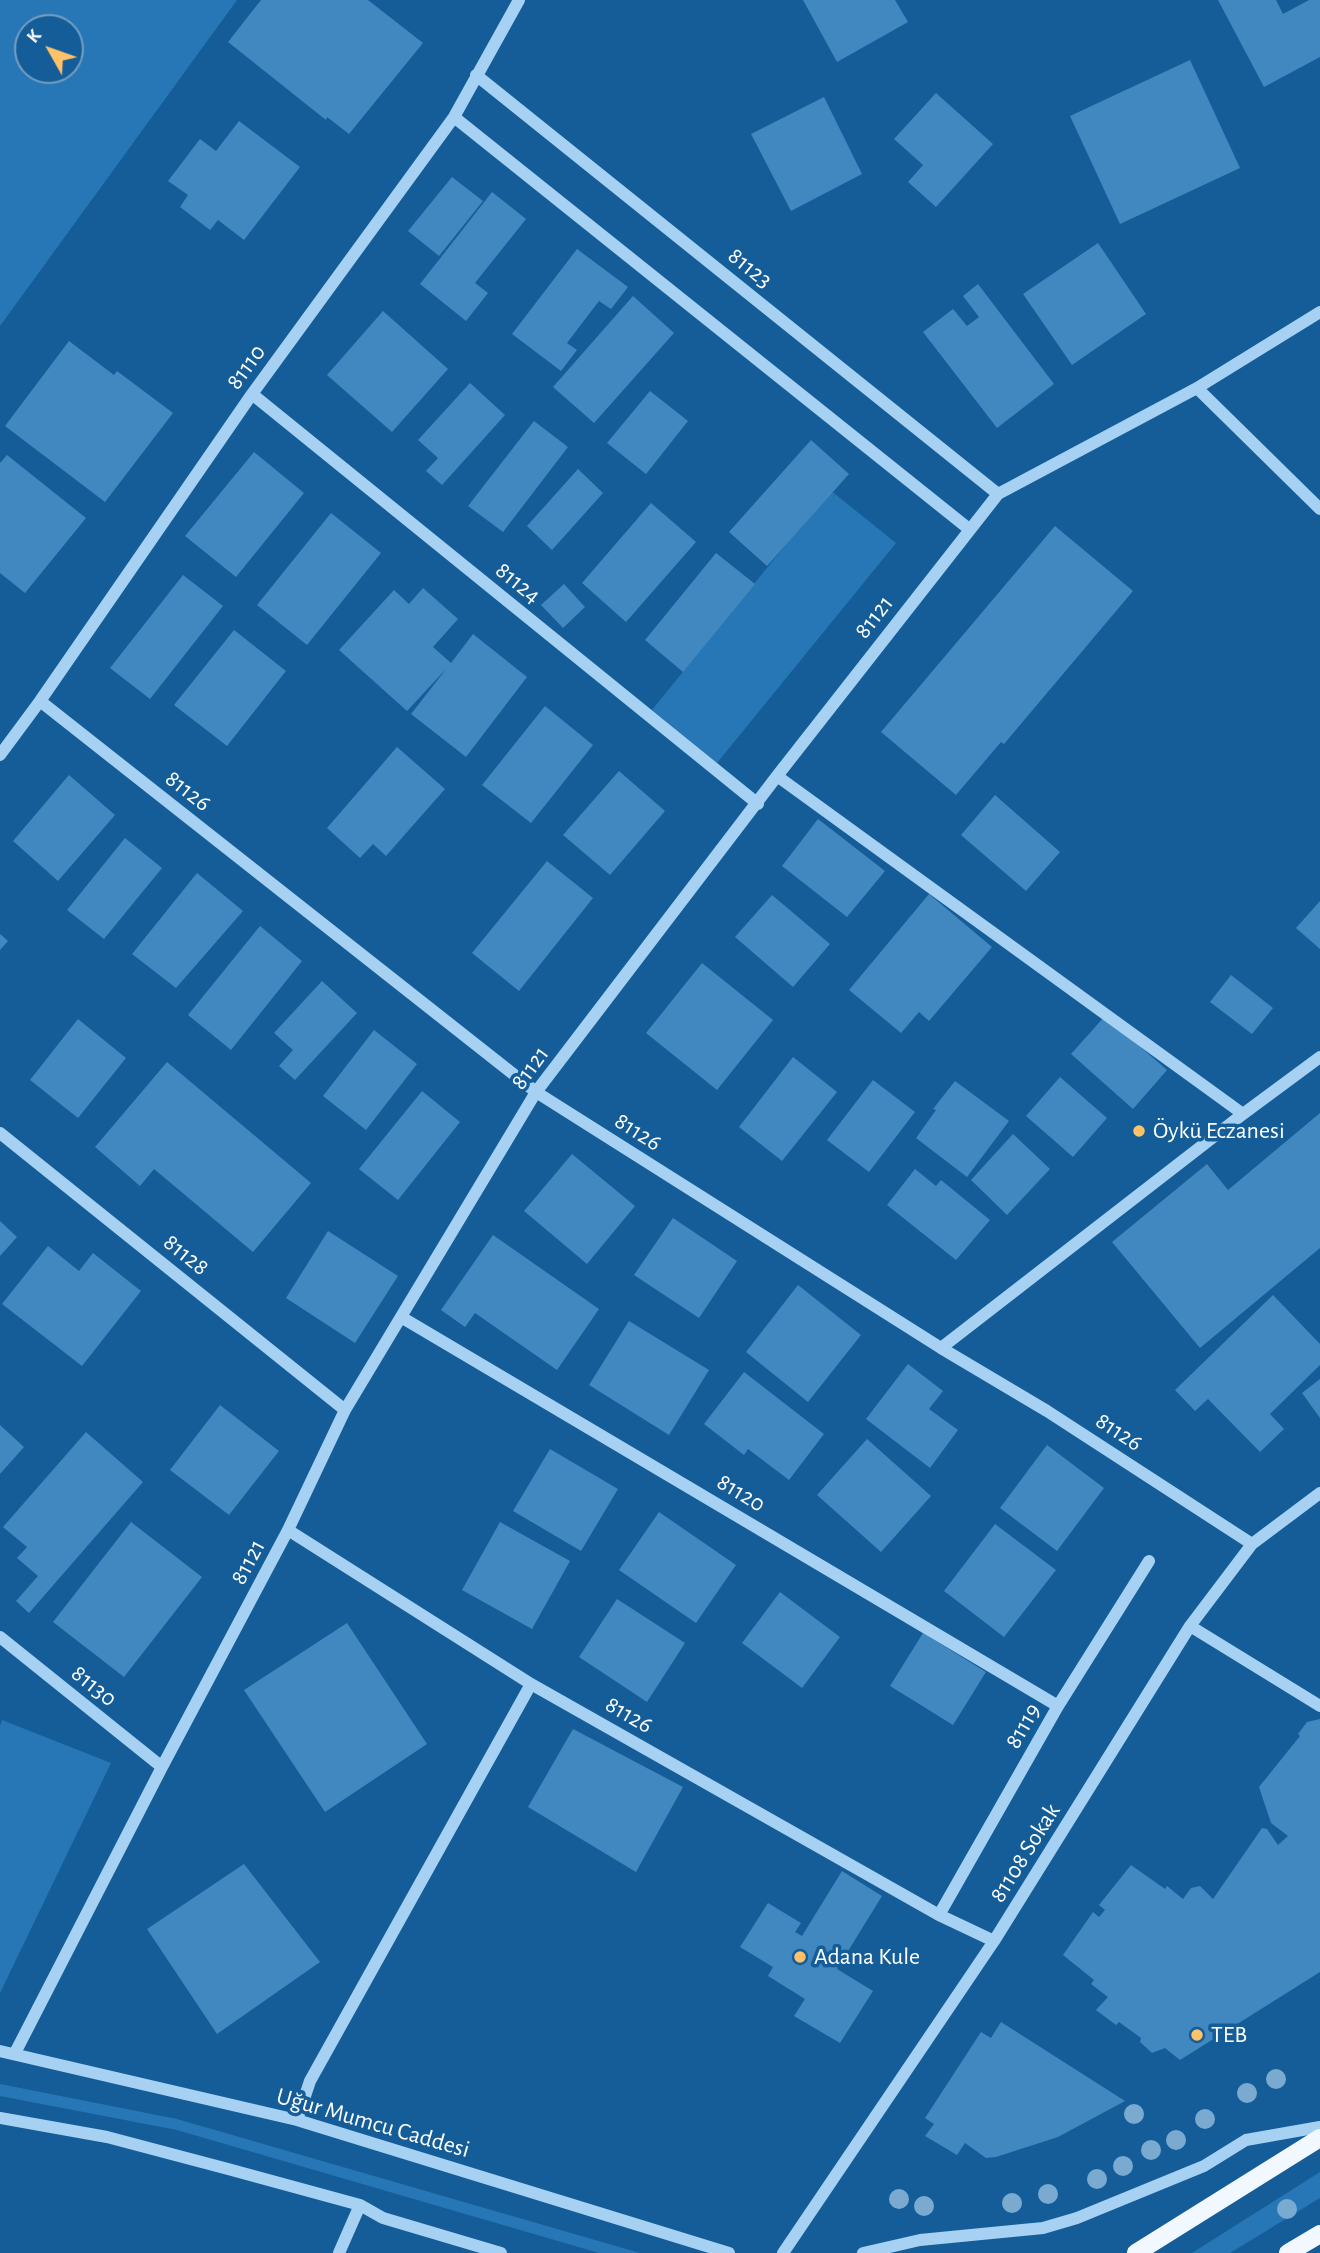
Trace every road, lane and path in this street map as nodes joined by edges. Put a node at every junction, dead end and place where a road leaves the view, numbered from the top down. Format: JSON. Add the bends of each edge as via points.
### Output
{"nodes":[{"id":1,"x":519,"y":0,"type":"edge"},
{"id":2,"x":477,"y":75,"type":"junction"},
{"id":3,"x":454,"y":117,"type":"junction"},
{"id":4,"x":1320,"y":312,"type":"edge"},
{"id":5,"x":1197,"y":388,"type":"junction"},
{"id":6,"x":252,"y":394,"type":"junction"},
{"id":7,"x":998,"y":495,"type":"junction"},
{"id":8,"x":1320,"y":509,"type":"edge"},
{"id":9,"x":969,"y":529,"type":"junction"},
{"id":10,"x":40,"y":701,"type":"junction"},
{"id":11,"x":0,"y":755,"type":"edge"},
{"id":12,"x":777,"y":776,"type":"junction"},
{"id":13,"x":758,"y":804,"type":"junction"},
{"id":14,"x":1320,"y":1057,"type":"edge"},
{"id":15,"x":536,"y":1092,"type":"junction"},
{"id":16,"x":1243,"y":1114,"type":"junction"},
{"id":17,"x":0,"y":1133,"type":"edge"},
{"id":18,"x":401,"y":1317,"type":"junction"},
{"id":19,"x":941,"y":1348,"type":"junction"},
{"id":20,"x":345,"y":1410,"type":"junction"},
{"id":21,"x":1320,"y":1493,"type":"edge"},
{"id":22,"x":288,"y":1530,"type":"junction"},
{"id":23,"x":1252,"y":1544,"type":"junction"},
{"id":24,"x":1149,"y":1561,"type":"dead end"},
{"id":25,"x":1190,"y":1626,"type":"junction"},
{"id":26,"x":0,"y":1637,"type":"edge"},
{"id":27,"x":531,"y":1684,"type":"junction"},
{"id":28,"x":1058,"y":1706,"type":"junction"},
{"id":29,"x":1320,"y":1706,"type":"edge"},
{"id":30,"x":162,"y":1768,"type":"junction"},
{"id":31,"x":939,"y":1916,"type":"junction"},
{"id":32,"x":995,"y":1941,"type":"junction"},
{"id":33,"x":0,"y":2051,"type":"edge"},
{"id":34,"x":15,"y":2053,"type":"junction"},
{"id":35,"x":0,"y":2118,"type":"edge"},
{"id":36,"x":297,"y":2120,"type":"junction"},
{"id":37,"x":1320,"y":2127,"type":"edge"},
{"id":38,"x":1320,"y":2138,"type":"edge"},
{"id":39,"x":360,"y":2205,"type":"junction"},
{"id":40,"x":1320,"y":2234,"type":"edge"},
{"id":41,"x":339,"y":2253,"type":"edge"},
{"id":42,"x":501,"y":2253,"type":"edge"},
{"id":43,"x":729,"y":2253,"type":"edge"},
{"id":44,"x":783,"y":2253,"type":"edge"},
{"id":45,"x":863,"y":2253,"type":"edge"},
{"id":46,"x":1136,"y":2253,"type":"edge"},
{"id":47,"x":1288,"y":2253,"type":"edge"}],
"edges":[{"from":1,"to":2,"type":"street","name":"81110"},
{"from":2,"to":3,"type":"street","name":"81110"},
{"from":2,"to":7,"type":"street","name":"81123"},
{"from":3,"to":6,"type":"street","name":"81110"},
{"from":3,"to":9,"type":"street"},
{"from":4,"to":5,"type":"street","name":"81121"},
{"from":5,"to":7,"type":"street","name":"81121"},
{"from":5,"to":8,"type":"street"},
{"from":6,"to":10,"type":"street","name":"81110"},
{"from":6,"to":13,"type":"street","name":"81124"},
{"from":7,"to":9,"type":"street","name":"81121"},
{"from":9,"to":12,"type":"street","name":"81121"},
{"from":10,"to":11,"type":"street","name":"81110"},
{"from":10,"to":15,"type":"street","name":"81126"},
{"from":12,"to":13,"type":"street","name":"81121"},
{"from":12,"to":16,"type":"street"},
{"from":13,"to":15,"type":"street","name":"81121"},
{"from":14,"to":16,"type":"street"},
{"from":15,"to":18,"type":"street","name":"81121"},
{"from":15,"to":19,"type":"street","name":"81126"},
{"from":16,"to":19,"type":"street"},
{"from":17,"to":20,"type":"street","name":"81128"},
{"from":18,"to":20,"type":"street","name":"81121"},
{"from":18,"to":28,"type":"street","name":"81120"},
{"from":19,"to":23,"type":"street","name":"81126","via":[[1047,1410]]},
{"from":20,"to":22,"type":"street","name":"81121"},
{"from":21,"to":23,"type":"street","name":"81108 Sokak"},
{"from":22,"to":27,"type":"street","name":"81126"},
{"from":22,"to":30,"type":"street","name":"81121"},
{"from":23,"to":25,"type":"street","name":"81108 Sokak"},
{"from":24,"to":28,"type":"street","name":"81119"},
{"from":25,"to":29,"type":"street"},
{"from":25,"to":32,"type":"street","name":"81108 Sokak"},
{"from":26,"to":30,"type":"street","name":"81130"},
{"from":27,"to":31,"type":"street","name":"81126"},
{"from":27,"to":36,"type":"street","via":[[310,2081]]},
{"from":28,"to":31,"type":"street","name":"81119"},
{"from":30,"to":34,"type":"street","name":"81121"},
{"from":31,"to":32,"type":"street","name":"81126"},
{"from":32,"to":44,"type":"street","name":"81108 Sokak"},
{"from":33,"to":34,"type":"street","name":"Uğur Mumcu Caddesi"},
{"from":34,"to":36,"type":"street","name":"Uğur Mumcu Caddesi"},
{"from":35,"to":39,"type":"street","via":[[107,2137]]},
{"from":36,"to":43,"type":"street","name":"Uğur Mumcu Caddesi"},
{"from":37,"to":45,"type":"street","via":[[1246,2140],[1204,2166],[1042,2228],[920,2239]]},
{"from":38,"to":46,"type":"main road"},
{"from":39,"to":41,"type":"street"},
{"from":39,"to":42,"type":"street","via":[[383,2218]]},
{"from":40,"to":47,"type":"main road"}]}
